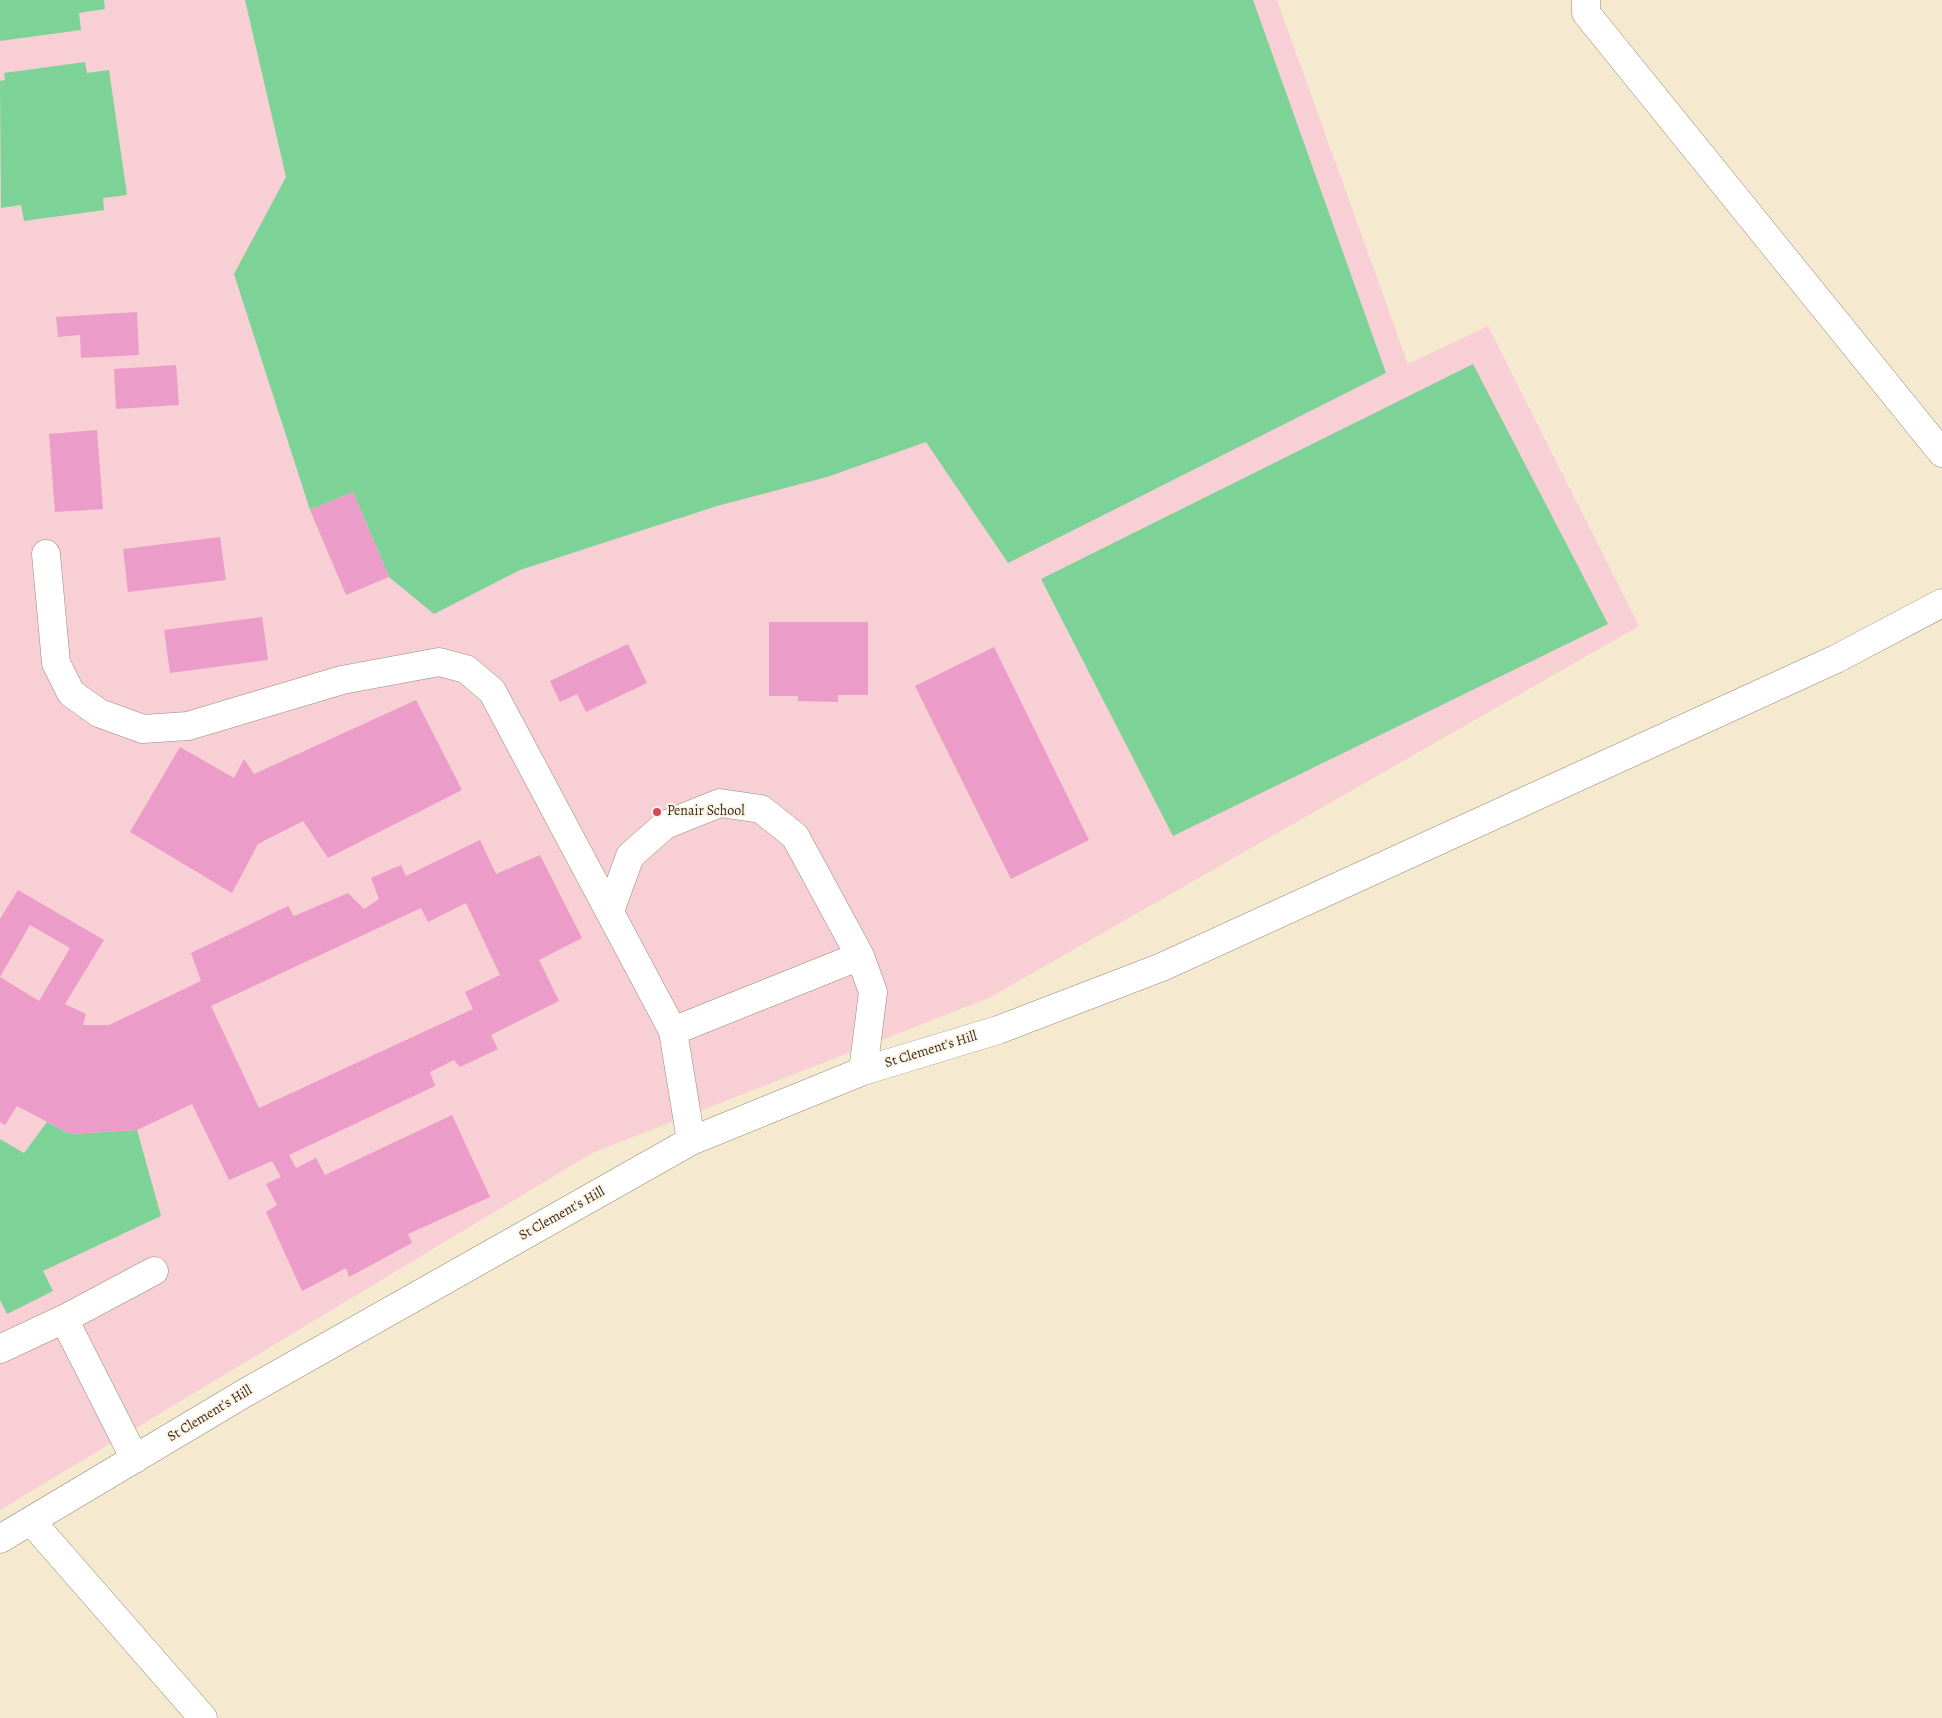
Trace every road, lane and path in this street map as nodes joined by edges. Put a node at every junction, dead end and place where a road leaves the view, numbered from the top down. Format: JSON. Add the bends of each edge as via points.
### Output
{"nodes":[{"id":1,"x":1586,"y":0,"type":"edge"},
{"id":2,"x":1942,"y":453,"type":"edge"},
{"id":3,"x":46,"y":554,"type":"dead end"},
{"id":4,"x":1942,"y":603,"type":"edge"},
{"id":5,"x":610,"y":910,"type":"junction"},
{"id":6,"x":860,"y":956,"type":"junction"},
{"id":7,"x":673,"y":1031,"type":"junction"},
{"id":8,"x":863,"y":1071,"type":"junction"},
{"id":9,"x":691,"y":1141,"type":"junction"},
{"id":10,"x":154,"y":1271,"type":"dead end"},
{"id":11,"x":64,"y":1319,"type":"junction"},
{"id":12,"x":0,"y":1349,"type":"edge"},
{"id":13,"x":135,"y":1458,"type":"junction"},
{"id":14,"x":31,"y":1521,"type":"junction"},
{"id":15,"x":0,"y":1540,"type":"edge"},
{"id":16,"x":203,"y":1718,"type":"edge"}],
"edges":[{"from":1,"to":2,"type":"street","via":[[1586,13]]},
{"from":3,"to":5,"type":"street","via":[[56,663],[71,693],[99,713],[143,729],[188,726],[342,680],[438,662],[466,669],[492,691]]},
{"from":4,"to":8,"type":"street","name":"St Clement's Hill","via":[[1836,659],[1162,967],[998,1030]]},
{"from":5,"to":6,"type":"street","via":[[630,856],[665,825],[720,803],[762,809],[795,836]]},
{"from":5,"to":7,"type":"street"},
{"from":6,"to":7,"type":"street"},
{"from":6,"to":8,"type":"street","via":[[873,992]]},
{"from":7,"to":9,"type":"street"},
{"from":8,"to":9,"type":"street","name":"St Clement's Hill"},
{"from":9,"to":13,"type":"street","name":"St Clement's Hill"},
{"from":10,"to":11,"type":"street"},
{"from":11,"to":12,"type":"street"},
{"from":11,"to":13,"type":"street"},
{"from":13,"to":14,"type":"street","name":"St Clement's Hill"},
{"from":14,"to":15,"type":"street","name":"St Clement's Hill"},
{"from":14,"to":16,"type":"street"}]}
